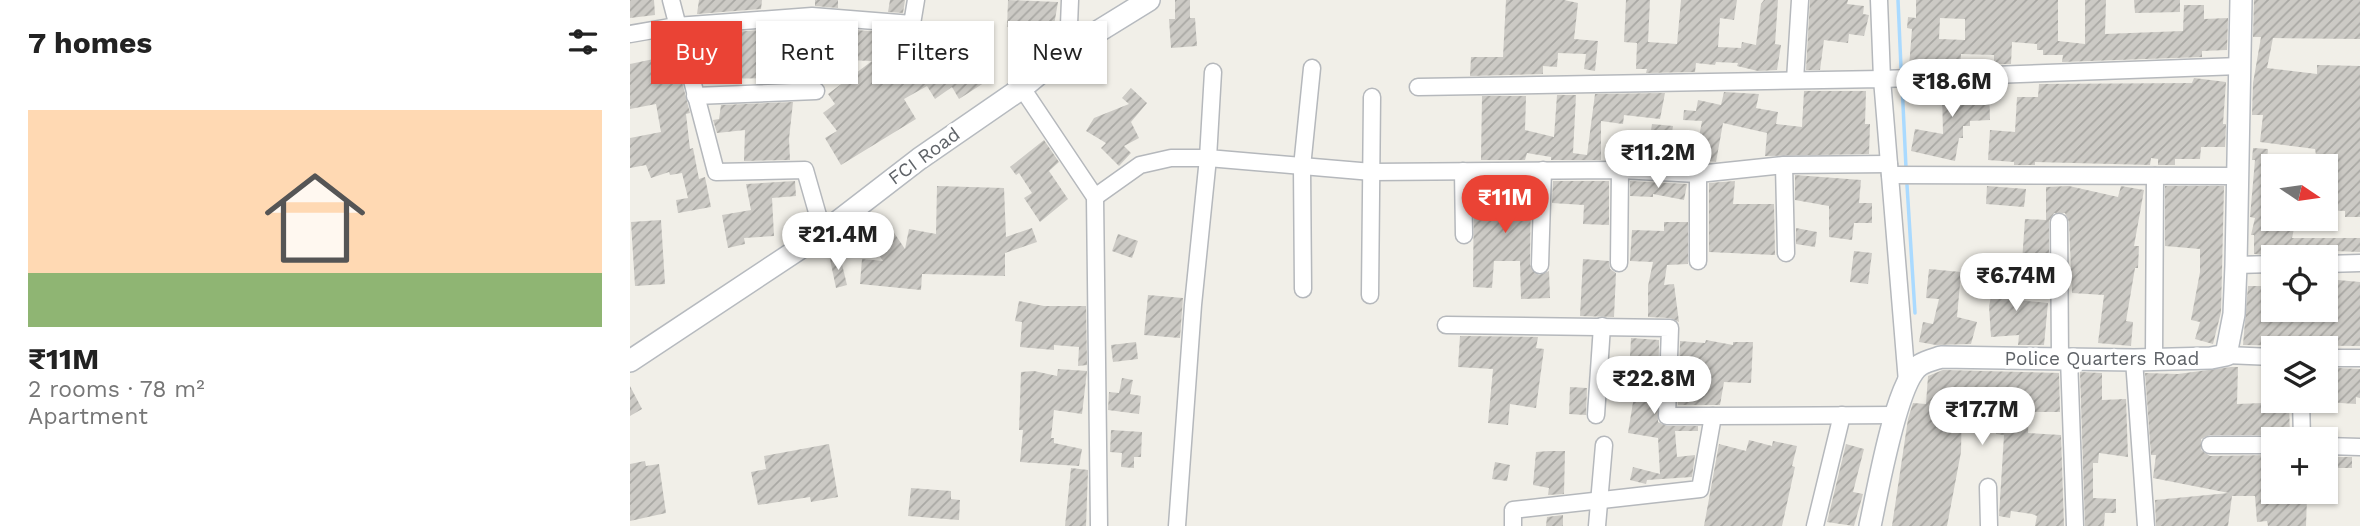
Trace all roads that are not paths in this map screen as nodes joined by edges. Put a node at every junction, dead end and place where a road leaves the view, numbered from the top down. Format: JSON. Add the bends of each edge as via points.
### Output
{"nodes":[{"id":1,"x":671,"y":0,"type":"edge"},
{"id":2,"x":916,"y":0,"type":"edge"},
{"id":3,"x":1070,"y":0,"type":"edge"},
{"id":4,"x":1149,"y":0,"type":"edge"},
{"id":5,"x":1800,"y":0,"type":"edge"},
{"id":6,"x":1879,"y":0,"type":"edge"},
{"id":7,"x":2241,"y":0,"type":"edge"},
{"id":8,"x":812,"y":8,"type":"edge"},
{"id":9,"x":675,"y":21,"type":"edge"},
{"id":10,"x":714,"y":21,"type":"edge"},
{"id":11,"x":1069,"y":21,"type":"edge"},
{"id":12,"x":1107,"y":26,"type":"edge"},
{"id":13,"x":651,"y":30,"type":"edge"},
{"id":14,"x":630,"y":34,"type":"edge"},
{"id":15,"x":2240,"y":66,"type":"junction"},
{"id":16,"x":1312,"y":68,"type":"dead end"},
{"id":17,"x":1213,"y":72,"type":"dead end"},
{"id":18,"x":1882,"y":79,"type":"junction"},
{"id":19,"x":1795,"y":80,"type":"junction"},
{"id":20,"x":692,"y":84,"type":"edge"},
{"id":21,"x":1027,"y":84,"type":"edge"},
{"id":22,"x":1418,"y":86,"type":"dead end"},
{"id":23,"x":1022,"y":88,"type":"junction"},
{"id":24,"x":816,"y":91,"type":"dead end"},
{"id":25,"x":695,"y":96,"type":"junction"},
{"id":26,"x":1372,"y":97,"type":"dead end"},
{"id":27,"x":1208,"y":158,"type":"junction"},
{"id":28,"x":1784,"y":164,"type":"junction"},
{"id":29,"x":1302,"y":167,"type":"junction"},
{"id":30,"x":1543,"y":170,"type":"junction"},
{"id":31,"x":1620,"y":170,"type":"junction"},
{"id":32,"x":1890,"y":170,"type":"junction"},
{"id":33,"x":1463,"y":171,"type":"junction"},
{"id":34,"x":1372,"y":172,"type":"junction"},
{"id":35,"x":1698,"y":174,"type":"junction"},
{"id":36,"x":2155,"y":176,"type":"junction"},
{"id":37,"x":2237,"y":176,"type":"junction"},
{"id":38,"x":1095,"y":197,"type":"junction"},
{"id":39,"x":2059,"y":222,"type":"dead end"},
{"id":40,"x":822,"y":233,"type":"junction"},
{"id":41,"x":1464,"y":235,"type":"dead end"},
{"id":42,"x":1786,"y":253,"type":"dead end"},
{"id":43,"x":1698,"y":261,"type":"dead end"},
{"id":44,"x":1619,"y":263,"type":"dead end"},
{"id":45,"x":2360,"y":263,"type":"edge"},
{"id":46,"x":2261,"y":264,"type":"edge"},
{"id":47,"x":2338,"y":264,"type":"edge"},
{"id":48,"x":1540,"y":265,"type":"dead end"},
{"id":49,"x":2236,"y":265,"type":"junction"},
{"id":50,"x":1303,"y":289,"type":"dead end"},
{"id":51,"x":1370,"y":295,"type":"dead end"},
{"id":52,"x":1446,"y":325,"type":"dead end"},
{"id":53,"x":1602,"y":326,"type":"junction"},
{"id":54,"x":2226,"y":355,"type":"junction"},
{"id":55,"x":631,"y":356,"type":"edge"},
{"id":56,"x":2261,"y":356,"type":"edge"},
{"id":57,"x":2065,"y":358,"type":"junction"},
{"id":58,"x":2338,"y":358,"type":"edge"},
{"id":59,"x":2360,"y":358,"type":"edge"},
{"id":60,"x":2144,"y":359,"type":"junction"},
{"id":61,"x":1907,"y":382,"type":"junction"},
{"id":62,"x":1595,"y":415,"type":"dead end"},
{"id":63,"x":1842,"y":415,"type":"junction"},
{"id":64,"x":1896,"y":415,"type":"junction"},
{"id":65,"x":1713,"y":416,"type":"junction"},
{"id":66,"x":1604,"y":445,"type":"dead end"},
{"id":67,"x":2210,"y":445,"type":"dead end"},
{"id":68,"x":2261,"y":445,"type":"edge"},
{"id":69,"x":2338,"y":446,"type":"edge"},
{"id":70,"x":2360,"y":447,"type":"edge"},
{"id":71,"x":1988,"y":487,"type":"dead end"},
{"id":72,"x":1597,"y":501,"type":"junction"},
{"id":73,"x":1099,"y":526,"type":"edge"},
{"id":74,"x":1178,"y":526,"type":"edge"},
{"id":75,"x":1514,"y":526,"type":"edge"},
{"id":76,"x":1597,"y":526,"type":"edge"},
{"id":77,"x":1815,"y":526,"type":"edge"},
{"id":78,"x":1870,"y":526,"type":"edge"},
{"id":79,"x":1989,"y":526,"type":"edge"},
{"id":80,"x":2075,"y":526,"type":"edge"},
{"id":81,"x":2146,"y":526,"type":"edge"}],
"edges":[{"from":1,"to":9,"type":"street"},
{"from":2,"to":8,"type":"street","via":[[912,24]]},
{"from":3,"to":11,"type":"street"},
{"from":4,"to":12,"type":"street","name":"FCI Road"},
{"from":5,"to":19,"type":"street"},
{"from":6,"to":18,"type":"street"},
{"from":7,"to":15,"type":"street","name":"Police Quarters Road"},
{"from":8,"to":10,"type":"street"},
{"from":13,"to":14,"type":"street"},
{"from":15,"to":18,"type":"street"},
{"from":15,"to":37,"type":"street","name":"Police Quarters Road"},
{"from":16,"to":29,"type":"street"},
{"from":17,"to":27,"type":"street"},
{"from":18,"to":19,"type":"street"},
{"from":18,"to":32,"type":"street"},
{"from":19,"to":22,"type":"street"},
{"from":20,"to":25,"type":"street"},
{"from":21,"to":23,"type":"street","name":"FCI Road"},
{"from":23,"to":38,"type":"street"},
{"from":23,"to":40,"type":"street","name":"FCI Road"},
{"from":24,"to":25,"type":"street"},
{"from":25,"to":40,"type":"street","via":[[716,172],[805,170]]},
{"from":26,"to":34,"type":"street"},
{"from":27,"to":29,"type":"street"},
{"from":27,"to":38,"type":"street","via":[[1171,158],[1140,165]]},
{"from":27,"to":74,"type":"street"},
{"from":28,"to":32,"type":"street"},
{"from":28,"to":35,"type":"street"},
{"from":28,"to":42,"type":"street"},
{"from":29,"to":34,"type":"street"},
{"from":29,"to":50,"type":"street"},
{"from":30,"to":31,"type":"street"},
{"from":30,"to":33,"type":"street"},
{"from":30,"to":48,"type":"street"},
{"from":31,"to":35,"type":"street"},
{"from":31,"to":44,"type":"street"},
{"from":32,"to":36,"type":"street"},
{"from":32,"to":61,"type":"street"},
{"from":33,"to":34,"type":"street"},
{"from":33,"to":41,"type":"street"},
{"from":34,"to":51,"type":"street"},
{"from":35,"to":43,"type":"street"},
{"from":36,"to":37,"type":"street"},
{"from":36,"to":60,"type":"street"},
{"from":37,"to":49,"type":"street","name":"Police Quarters Road"},
{"from":38,"to":73,"type":"street"},
{"from":39,"to":57,"type":"street"},
{"from":40,"to":55,"type":"street","name":"FCI Road"},
{"from":45,"to":47,"type":"street"},
{"from":46,"to":49,"type":"street"},
{"from":49,"to":54,"type":"street","name":"Police Quarters Road"},
{"from":52,"to":53,"type":"street"},
{"from":53,"to":62,"type":"street"},
{"from":53,"to":65,"type":"street","via":[[1670,328],[1667,416]]},
{"from":54,"to":56,"type":"street"},
{"from":54,"to":60,"type":"street","name":"Police Quarters Road"},
{"from":57,"to":60,"type":"street","name":"Police Quarters Road"},
{"from":57,"to":61,"type":"street","name":"Police Quarters Road","via":[[1941,357],[1919,365]]},
{"from":57,"to":80,"type":"street"},
{"from":58,"to":59,"type":"street"},
{"from":60,"to":81,"type":"street"},
{"from":61,"to":64,"type":"street"},
{"from":63,"to":64,"type":"street"},
{"from":63,"to":65,"type":"street"},
{"from":63,"to":77,"type":"street"},
{"from":64,"to":78,"type":"street"},
{"from":65,"to":72,"type":"street","via":[[1700,489]]},
{"from":66,"to":72,"type":"street"},
{"from":67,"to":68,"type":"street"},
{"from":69,"to":70,"type":"street"},
{"from":71,"to":79,"type":"street"},
{"from":72,"to":75,"type":"street","via":[[1513,510]]},
{"from":72,"to":76,"type":"street"}]}
